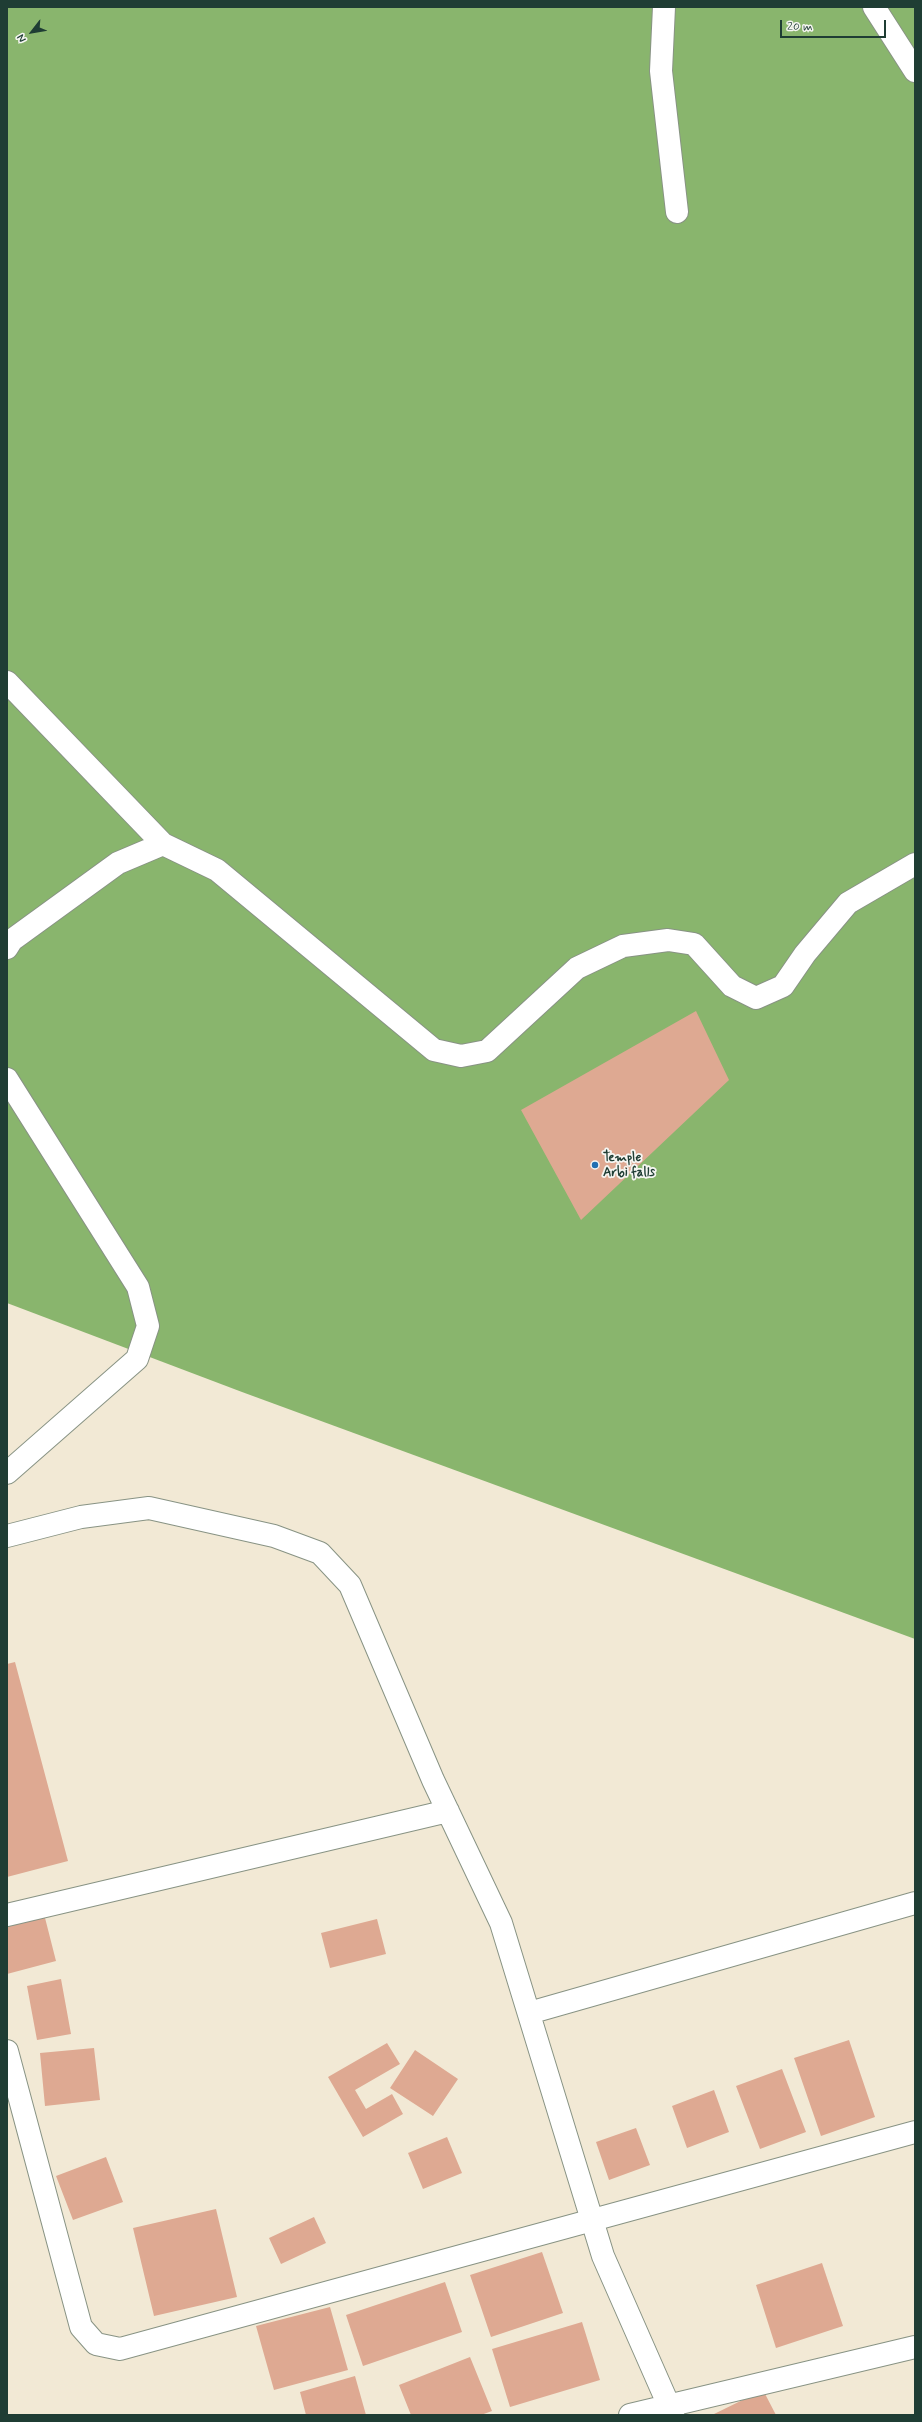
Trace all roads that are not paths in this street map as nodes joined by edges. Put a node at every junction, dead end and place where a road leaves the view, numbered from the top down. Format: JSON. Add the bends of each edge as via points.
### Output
{"nodes":[{"id":1,"x":664,"y":7,"type":"edge"},
{"id":2,"x":874,"y":7,"type":"edge"},
{"id":3,"x":915,"y":71,"type":"edge"},
{"id":4,"x":677,"y":212,"type":"dead end"},
{"id":5,"x":7,"y":682,"type":"edge"},
{"id":6,"x":163,"y":844,"type":"junction"},
{"id":7,"x":915,"y":864,"type":"edge"},
{"id":8,"x":7,"y":948,"type":"edge"},
{"id":9,"x":7,"y":1079,"type":"edge"},
{"id":10,"x":7,"y":1473,"type":"edge"},
{"id":11,"x":7,"y":1536,"type":"edge"},
{"id":12,"x":448,"y":1811,"type":"junction"},
{"id":13,"x":915,"y":1903,"type":"edge"},
{"id":14,"x":7,"y":1915,"type":"edge"},
{"id":15,"x":529,"y":2013,"type":"junction"},
{"id":16,"x":7,"y":2051,"type":"edge"},
{"id":17,"x":915,"y":2132,"type":"edge"},
{"id":18,"x":592,"y":2221,"type":"junction"},
{"id":19,"x":915,"y":2347,"type":"edge"},
{"id":20,"x":671,"y":2411,"type":"edge"},
{"id":21,"x":630,"y":2415,"type":"edge"}],
"edges":[{"from":1,"to":4,"type":"street","via":[[661,71]]},
{"from":2,"to":3,"type":"street"},
{"from":5,"to":6,"type":"street"},
{"from":6,"to":7,"type":"street","via":[[217,870],[434,1050],[461,1056],[487,1051],[577,968],[623,946],[668,940],[694,944],[732,986],[756,998],[783,986],[805,954],[848,903]]},
{"from":6,"to":8,"type":"street","via":[[118,863],[12,940]]},
{"from":9,"to":10,"type":"street","via":[[138,1287],[148,1326],[137,1359]]},
{"from":11,"to":12,"type":"street","via":[[81,1517],[149,1508],[274,1536],[320,1552],[350,1585]]},
{"from":12,"to":14,"type":"street"},
{"from":12,"to":15,"type":"street","via":[[501,1923]]},
{"from":13,"to":15,"type":"street"},
{"from":15,"to":18,"type":"street"},
{"from":16,"to":18,"type":"street","via":[[81,2327],[96,2344],[120,2349]]},
{"from":17,"to":18,"type":"street"},
{"from":18,"to":20,"type":"street","via":[[603,2256]]},
{"from":19,"to":20,"type":"street"},
{"from":20,"to":21,"type":"street"}]}
